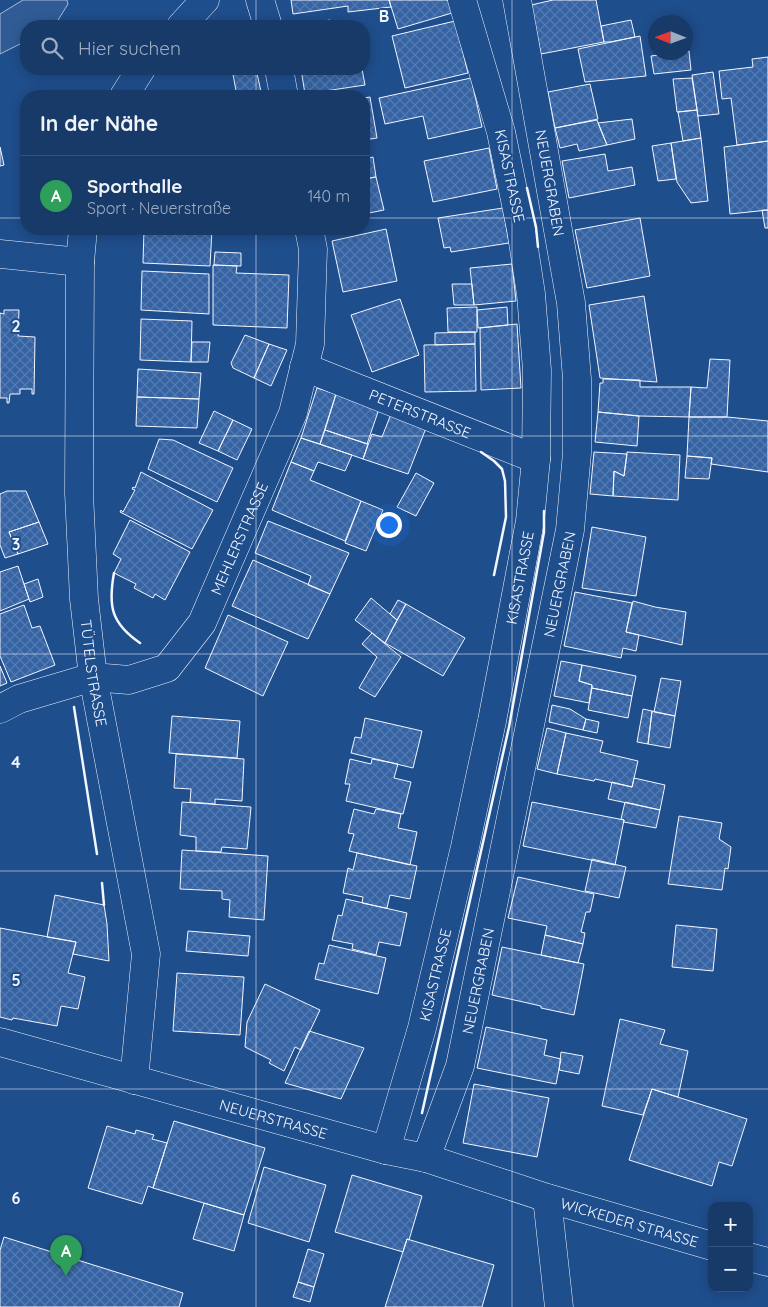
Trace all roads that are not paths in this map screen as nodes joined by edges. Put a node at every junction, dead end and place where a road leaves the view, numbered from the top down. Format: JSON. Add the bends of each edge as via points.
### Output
{"nodes":[{"id":1,"x":206,"y":0,"type":"edge"},
{"id":2,"x":260,"y":0,"type":"edge"},
{"id":3,"x":462,"y":0,"type":"edge"},
{"id":4,"x":517,"y":0,"type":"edge"},
{"id":5,"x":187,"y":20,"type":"edge"},
{"id":6,"x":266,"y":20,"type":"edge"},
{"id":7,"x":137,"y":75,"type":"edge"},
{"id":8,"x":280,"y":75,"type":"edge"},
{"id":9,"x":128,"y":90,"type":"edge"},
{"id":10,"x":283,"y":90,"type":"edge"},
{"id":11,"x":82,"y":235,"type":"edge"},
{"id":12,"x":310,"y":235,"type":"edge"},
{"id":13,"x":0,"y":254,"type":"edge"},
{"id":14,"x":80,"y":262,"type":"junction"},
{"id":15,"x":304,"y":367,"type":"junction"},
{"id":16,"x":536,"y":459,"type":"junction"},
{"id":17,"x":93,"y":677,"type":"junction"},
{"id":18,"x":0,"y":709,"type":"edge"},
{"id":19,"x":0,"y":1047,"type":"edge"},
{"id":20,"x":134,"y":1080,"type":"junction"},
{"id":21,"x":386,"y":1150,"type":"junction"},
{"id":22,"x":426,"y":1158,"type":"junction"},
{"id":23,"x":546,"y":1198,"type":"junction"},
{"id":24,"x":708,"y":1245,"type":"edge"},
{"id":25,"x":753,"y":1258,"type":"edge"},
{"id":26,"x":768,"y":1262,"type":"edge"},
{"id":27,"x":559,"y":1307,"type":"edge"}],
"edges":[{"from":1,"to":5,"type":"street"},
{"from":2,"to":6,"type":"street"},
{"from":3,"to":16,"type":"street","name":"KISASTRASSE","via":[[501,132],[521,229],[531,294],[537,370]]},
{"from":4,"to":22,"type":"street","name":"NEUERGRABEN","via":[[571,303],[577,379],[577,453],[570,530],[460,1066]]},
{"from":7,"to":9,"type":"street"},
{"from":8,"to":10,"type":"street"},
{"from":11,"to":14,"type":"street","name":"TÜTELSTRASSE"},
{"from":12,"to":15,"type":"street","name":"MEHLERSTRASSE","via":[[310,344]]},
{"from":13,"to":14,"type":"street"},
{"from":14,"to":17,"type":"street","name":"TÜTELSTRASSE","via":[[81,541]]},
{"from":15,"to":16,"type":"street","name":"PETERSTRASSE"},
{"from":15,"to":17,"type":"street","name":"MEHLERSTRASSE","via":[[293,413],[202,623],[167,668],[129,680]]},
{"from":16,"to":21,"type":"street","name":"KISASTRASSE","via":[[530,521],[472,818],[422,1028]]},
{"from":17,"to":18,"type":"street","name":"MEHLERSTRASSE","via":[[19,699]]},
{"from":17,"to":20,"type":"street","name":"TÜTELSTRASSE","via":[[146,954]]},
{"from":19,"to":20,"type":"street","name":"NEUERSTRASSE"},
{"from":20,"to":21,"type":"street","name":"NEUERSTRASSE"},
{"from":21,"to":22,"type":"street","name":"NEUERSTRASSE"},
{"from":22,"to":23,"type":"street","name":"NEUERSTRASSE"},
{"from":23,"to":24,"type":"street","name":"WICKEDER STRASSE"},
{"from":23,"to":27,"type":"street"},
{"from":25,"to":26,"type":"street"}]}
